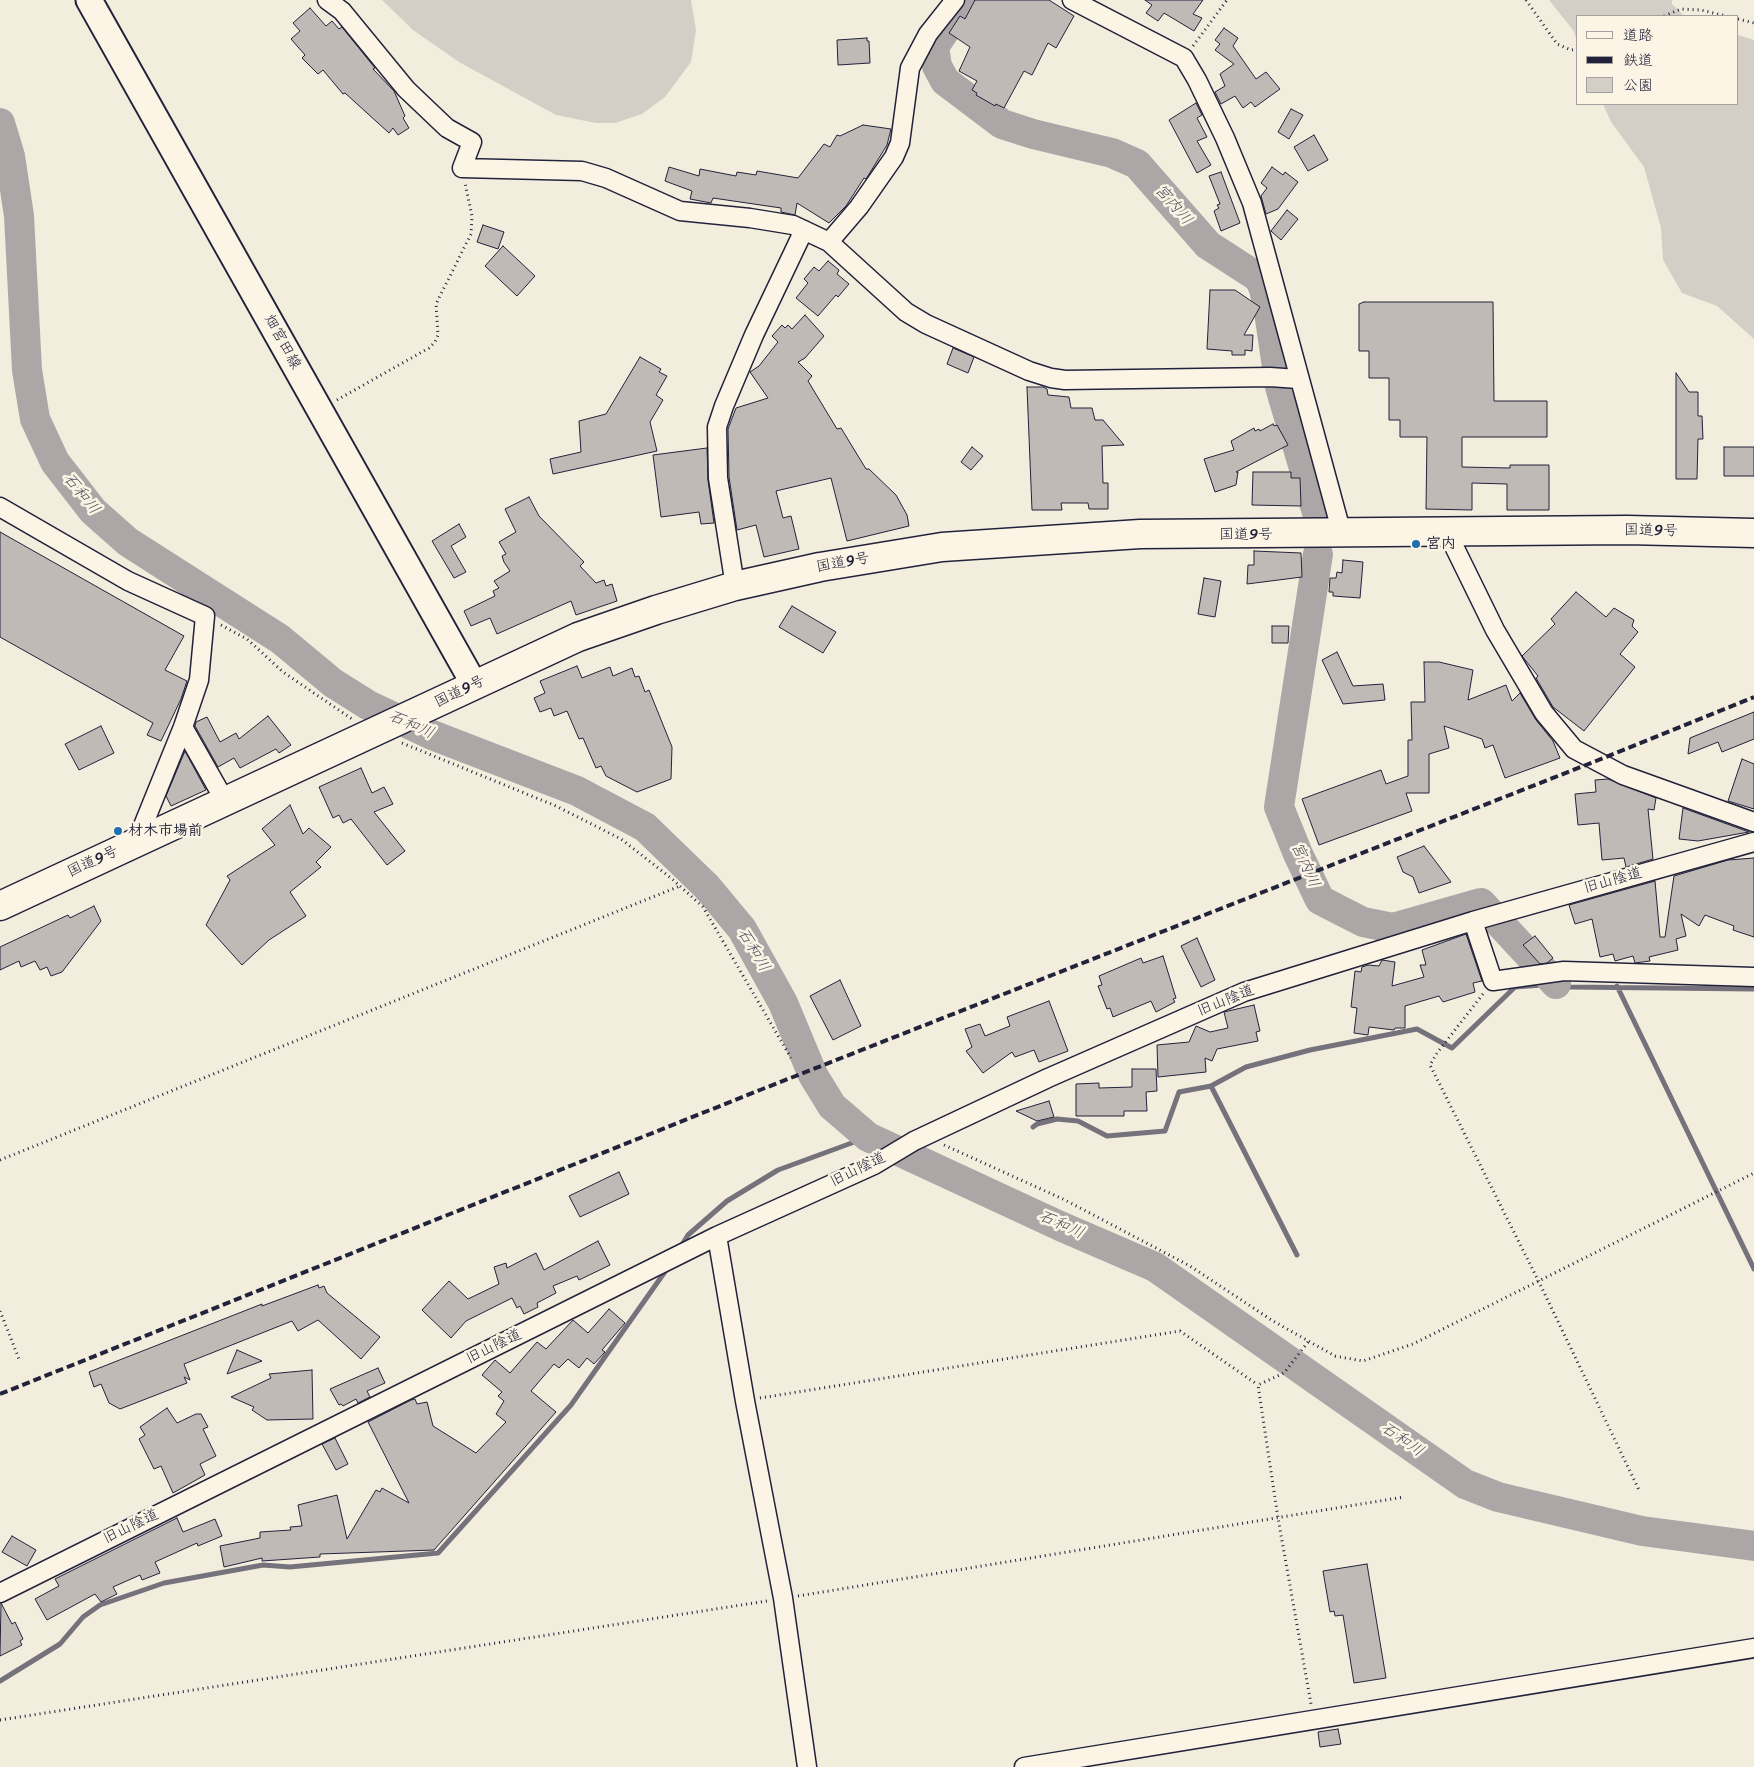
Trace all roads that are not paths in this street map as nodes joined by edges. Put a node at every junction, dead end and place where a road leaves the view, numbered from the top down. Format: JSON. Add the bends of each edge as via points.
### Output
{"nodes":[{"id":1,"x":90,"y":0,"type":"edge"},
{"id":2,"x":327,"y":0,"type":"edge"},
{"id":3,"x":955,"y":0,"type":"edge"},
{"id":4,"x":1072,"y":0,"type":"edge"},
{"id":5,"x":804,"y":230,"type":"junction"},
{"id":6,"x":829,"y":242,"type":"junction"},
{"id":7,"x":1298,"y":380,"type":"junction"},
{"id":8,"x":0,"y":507,"type":"edge"},
{"id":9,"x":1447,"y":532,"type":"junction"},
{"id":10,"x":1754,"y":533,"type":"edge"},
{"id":11,"x":1342,"y":534,"type":"junction"},
{"id":12,"x":735,"y":586,"type":"junction"},
{"id":13,"x":474,"y":684,"type":"junction"},
{"id":14,"x":183,"y":727,"type":"junction"},
{"id":15,"x":225,"y":801,"type":"junction"},
{"id":16,"x":1754,"y":822,"type":"edge"},
{"id":17,"x":136,"y":842,"type":"junction"},
{"id":18,"x":1754,"y":842,"type":"edge"},
{"id":19,"x":0,"y":906,"type":"edge"},
{"id":20,"x":1473,"y":921,"type":"junction"},
{"id":21,"x":1754,"y":977,"type":"edge"},
{"id":22,"x":717,"y":1236,"type":"junction"},
{"id":23,"x":0,"y":1593,"type":"edge"},
{"id":24,"x":1754,"y":1648,"type":"edge"},
{"id":25,"x":808,"y":1767,"type":"edge"},
{"id":26,"x":1024,"y":1767,"type":"edge"}],
"edges":[{"from":1,"to":13,"type":"main road","name":"畑宮田線"},
{"from":2,"to":5,"type":"street","via":[[342,11],[406,89],[447,128],[472,142],[462,168],[582,171],[606,178],[680,211],[750,218]]},
{"from":3,"to":6,"type":"street","via":[[928,34],[910,68],[900,143],[894,157],[859,207]]},
{"from":4,"to":7,"type":"street","via":[[1184,58],[1225,138],[1252,203]]},
{"from":5,"to":6,"type":"street"},
{"from":5,"to":12,"type":"street","via":[[754,335],[717,427],[718,478]]},
{"from":6,"to":7,"type":"street","via":[[906,312],[1041,376],[1065,380],[1270,377]]},
{"from":7,"to":11,"type":"street"},
{"from":8,"to":14,"type":"street","via":[[128,581],[205,616],[199,680]]},
{"from":9,"to":10,"type":"highway","name":"国道9号","via":[[1628,530]]},
{"from":9,"to":11,"type":"highway","name":"国道9号"},
{"from":9,"to":16,"type":"street","via":[[1495,630],[1544,713],[1574,749],[1623,775]]},
{"from":11,"to":12,"type":"highway","name":"国道9号","via":[[1140,534],[942,547],[820,567]]},
{"from":12,"to":13,"type":"highway","name":"国道9号","via":[[578,637]]},
{"from":13,"to":15,"type":"highway","name":"国道9号"},
{"from":14,"to":15,"type":"street"},
{"from":14,"to":17,"type":"street"},
{"from":15,"to":17,"type":"highway","name":"国道9号"},
{"from":17,"to":19,"type":"highway","name":"国道9号"},
{"from":18,"to":20,"type":"street","name":"旧山陰道"},
{"from":20,"to":21,"type":"street","via":[[1493,981],[1564,971]]},
{"from":20,"to":22,"type":"street","name":"旧山陰道","via":[[1244,992],[1048,1078],[874,1164]]},
{"from":22,"to":23,"type":"street","name":"旧山陰道"},
{"from":22,"to":25,"type":"street","via":[[782,1598]]},
{"from":24,"to":26,"type":"street"}]}
